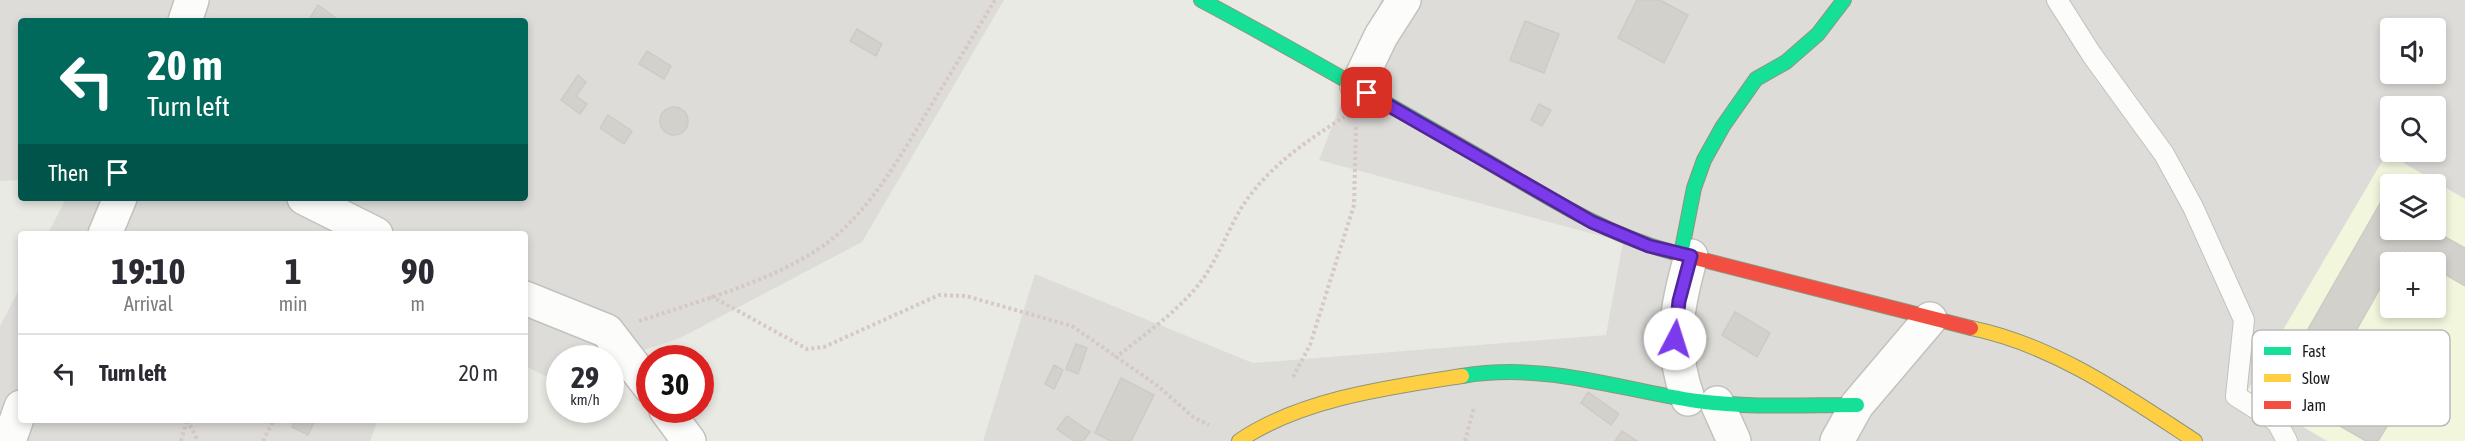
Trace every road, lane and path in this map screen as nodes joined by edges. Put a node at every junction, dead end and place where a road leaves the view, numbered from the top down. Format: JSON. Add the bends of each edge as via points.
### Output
{"nodes":[{"id":1,"x":192,"y":0,"type":"edge"},
{"id":2,"x":995,"y":0,"type":"edge"},
{"id":3,"x":1201,"y":0,"type":"edge"},
{"id":4,"x":1404,"y":0,"type":"edge"},
{"id":5,"x":1844,"y":0,"type":"edge"},
{"id":6,"x":2057,"y":0,"type":"edge"},
{"id":7,"x":186,"y":18,"type":"edge"},
{"id":8,"x":1356,"y":98,"type":"junction"},
{"id":9,"x":119,"y":201,"type":"edge"},
{"id":10,"x":310,"y":201,"type":"edge"},
{"id":11,"x":106,"y":231,"type":"edge"},
{"id":12,"x":370,"y":231,"type":"edge"},
{"id":13,"x":1686,"y":255,"type":"junction"},
{"id":14,"x":711,"y":297,"type":"junction"},
{"id":15,"x":528,"y":299,"type":"edge"},
{"id":16,"x":1930,"y":319,"type":"junction"},
{"id":17,"x":607,"y":331,"type":"junction"},
{"id":18,"x":1115,"y":358,"type":"junction"},
{"id":19,"x":636,"y":369,"type":"edge"},
{"id":20,"x":1702,"y":401,"type":"junction"},
{"id":21,"x":1857,"y":405,"type":"junction"},
{"id":22,"x":2252,"y":406,"type":"edge"},
{"id":23,"x":18,"y":416,"type":"edge"},
{"id":24,"x":1279,"y":418,"type":"junction"},
{"id":25,"x":186,"y":423,"type":"edge"},
{"id":26,"x":189,"y":423,"type":"edge"},
{"id":27,"x":272,"y":423,"type":"edge"},
{"id":28,"x":676,"y":423,"type":"edge"},
{"id":29,"x":2279,"y":426,"type":"edge"},
{"id":30,"x":1252,"y":431,"type":"junction"},
{"id":31,"x":9,"y":441,"type":"edge"},
{"id":32,"x":181,"y":441,"type":"edge"},
{"id":33,"x":198,"y":441,"type":"edge"},
{"id":34,"x":263,"y":441,"type":"edge"},
{"id":35,"x":689,"y":441,"type":"edge"},
{"id":36,"x":1239,"y":441,"type":"edge"},
{"id":37,"x":1734,"y":441,"type":"edge"},
{"id":38,"x":1837,"y":441,"type":"edge"},
{"id":39,"x":2195,"y":441,"type":"edge"},
{"id":40,"x":2287,"y":441,"type":"edge"}],
"edges":[{"from":1,"to":7,"type":"street"},
{"from":2,"to":14,"type":"path","via":[[894,167],[849,225],[816,250]]},
{"from":3,"to":8,"type":"street"},
{"from":4,"to":8,"type":"street","via":[[1381,36]]},
{"from":5,"to":13,"type":"street","via":[[1818,34],[1785,62],[1756,79],[1723,126],[1704,159],[1694,188]]},
{"from":6,"to":22,"type":"lane","via":[[2164,154],[2193,207],[2244,320],[2236,396]]},
{"from":8,"to":13,"type":"street","via":[[1592,222],[1649,246]]},
{"from":8,"to":18,"type":"path","via":[[1264,179],[1240,209],[1220,252],[1195,289]]},
{"from":8,"to":24,"type":"path","via":[[1354,204],[1310,345],[1288,388]]},
{"from":9,"to":11,"type":"street"},
{"from":10,"to":12,"type":"street"},
{"from":13,"to":16,"type":"street"},
{"from":13,"to":20,"type":"street","via":[[1675,339],[1679,373]]},
{"from":14,"to":17,"type":"path"},
{"from":14,"to":18,"type":"path","via":[[807,349],[824,347],[939,296],[966,296],[1072,326]]},
{"from":15,"to":17,"type":"street"},
{"from":16,"to":21,"type":"street"},
{"from":16,"to":39,"type":"street","via":[[1997,333],[2053,356],[2103,381]]},
{"from":17,"to":19,"type":"street"},
{"from":18,"to":30,"type":"path","via":[[1158,386],[1193,417],[1214,427]]},
{"from":20,"to":21,"type":"street"},
{"from":20,"to":24,"type":"street","via":[[1570,375],[1512,370],[1455,376],[1333,401]]},
{"from":20,"to":37,"type":"street"},
{"from":21,"to":38,"type":"street"},
{"from":23,"to":31,"type":"street"},
{"from":24,"to":30,"type":"street"},
{"from":25,"to":32,"type":"path"},
{"from":26,"to":33,"type":"path"},
{"from":27,"to":34,"type":"path"},
{"from":28,"to":35,"type":"street"},
{"from":29,"to":40,"type":"lane"},
{"from":30,"to":36,"type":"street"}]}
